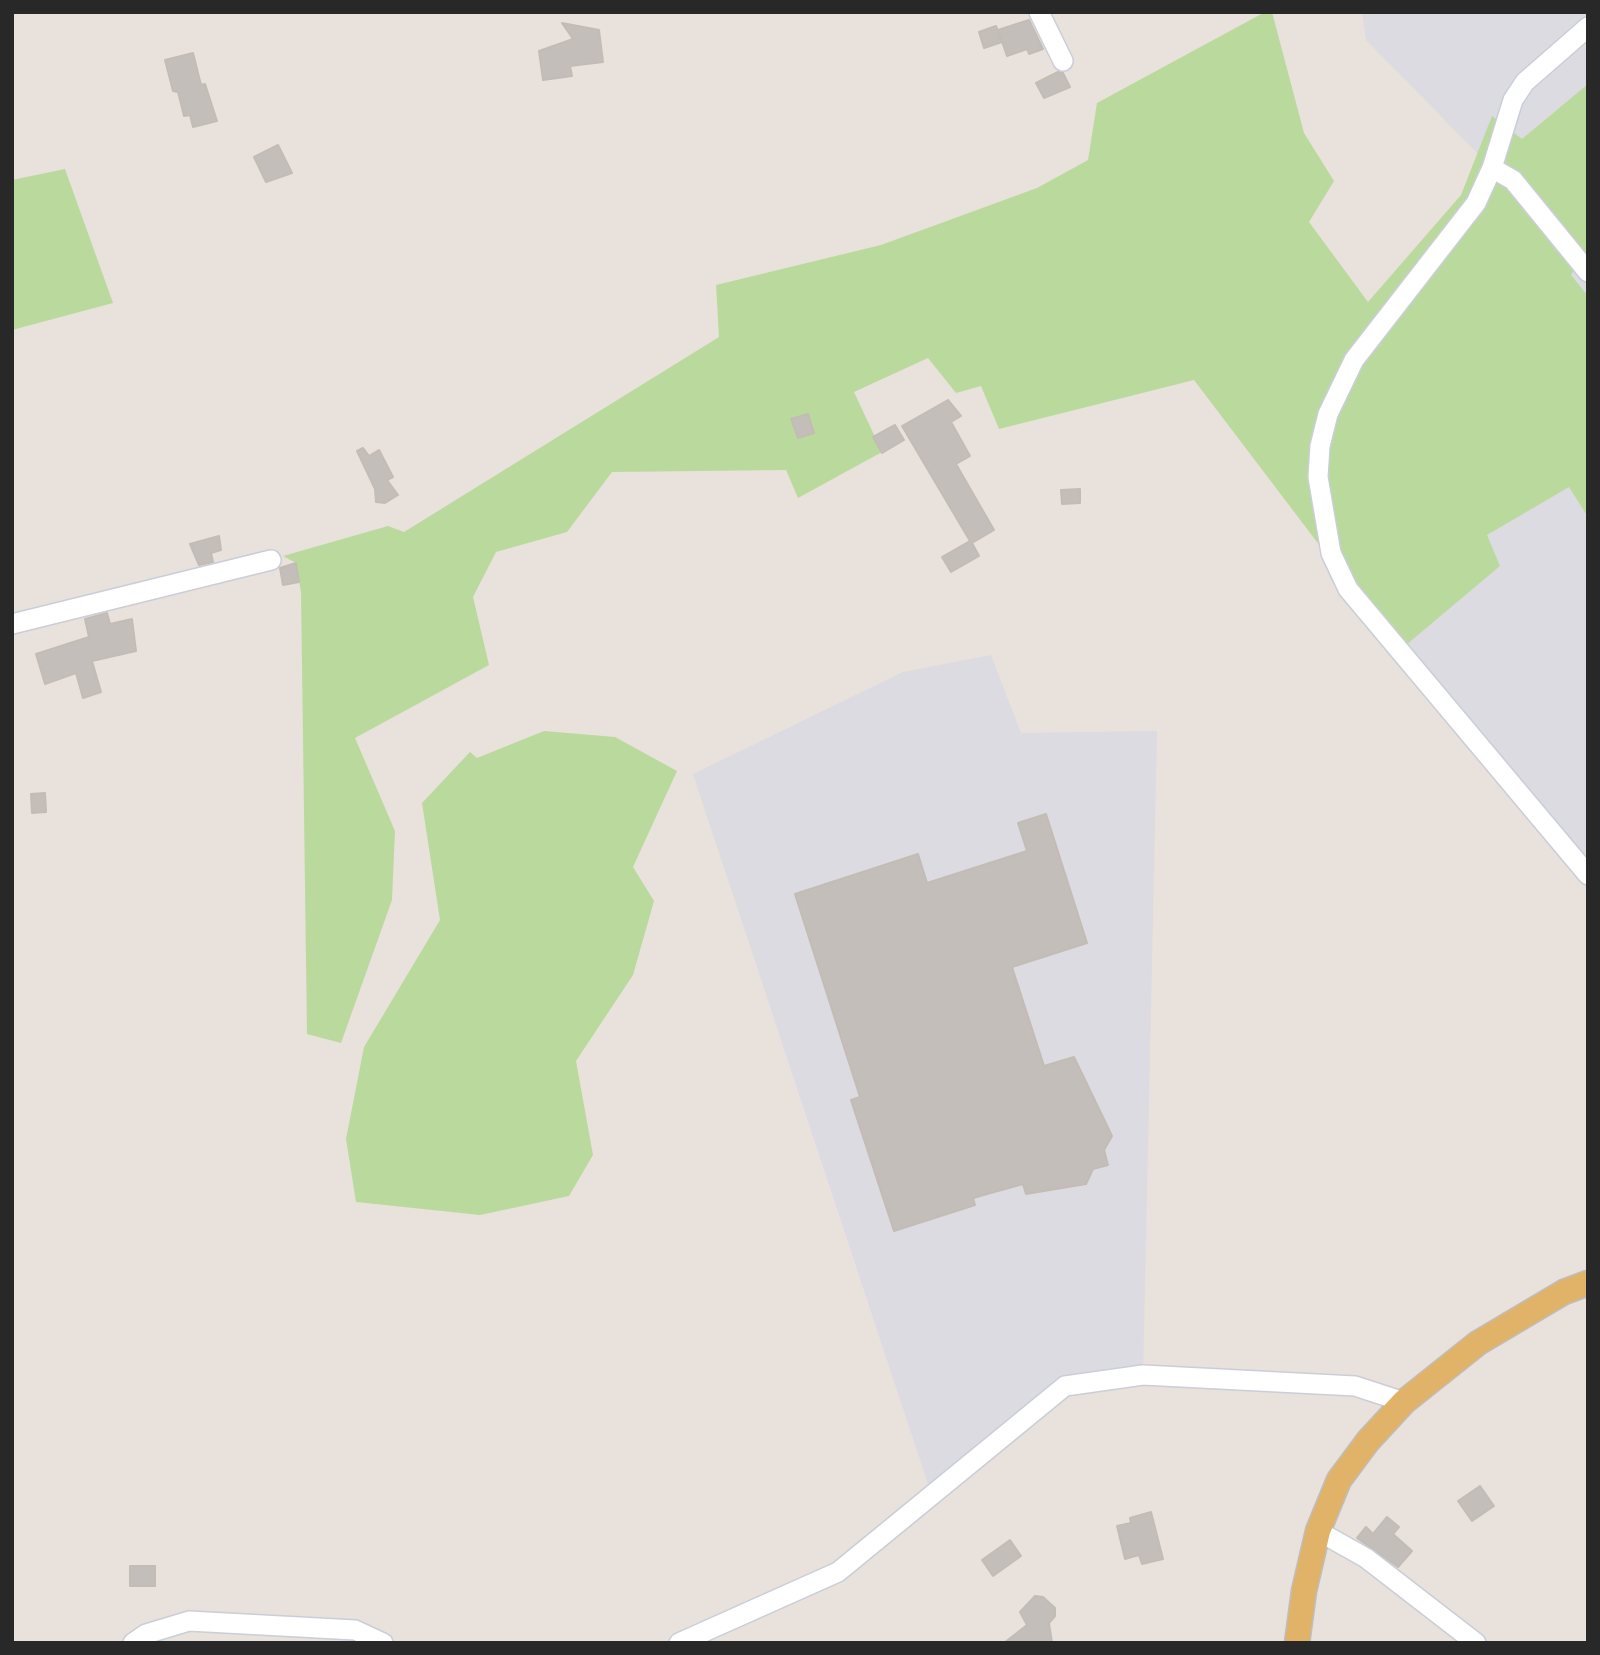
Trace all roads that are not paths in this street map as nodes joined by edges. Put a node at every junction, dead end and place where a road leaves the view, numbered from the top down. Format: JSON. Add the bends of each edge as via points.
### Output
{"nodes":[{"id":1,"x":1039,"y":12,"type":"edge"},
{"id":2,"x":1588,"y":27,"type":"edge"},
{"id":3,"x":1063,"y":61,"type":"dead end"},
{"id":4,"x":1492,"y":168,"type":"junction"},
{"id":5,"x":1588,"y":272,"type":"edge"},
{"id":6,"x":271,"y":560,"type":"dead end"},
{"id":7,"x":12,"y":624,"type":"edge"},
{"id":8,"x":1588,"y":876,"type":"edge"},
{"id":9,"x":1588,"y":1283,"type":"edge"},
{"id":10,"x":1404,"y":1402,"type":"junction"},
{"id":11,"x":1318,"y":1531,"type":"junction"},
{"id":12,"x":133,"y":1643,"type":"edge"},
{"id":13,"x":383,"y":1643,"type":"edge"},
{"id":14,"x":679,"y":1643,"type":"edge"},
{"id":15,"x":1297,"y":1643,"type":"edge"},
{"id":16,"x":1476,"y":1643,"type":"edge"}],
"edges":[{"from":1,"to":3,"type":"street"},
{"from":2,"to":4,"type":"street","via":[[1525,82],[1513,100]]},
{"from":4,"to":5,"type":"street","via":[[1513,180]]},
{"from":4,"to":8,"type":"street","via":[[1476,203],[1354,360],[1328,414],[1318,477],[1331,553],[1348,589]]},
{"from":6,"to":7,"type":"street"},
{"from":9,"to":10,"type":"main road","via":[[1478,1343]]},
{"from":10,"to":11,"type":"main road","via":[[1339,1480]]},
{"from":10,"to":14,"type":"street","via":[[1355,1386],[1143,1375],[1065,1386],[838,1572]]},
{"from":11,"to":15,"type":"main road"},
{"from":11,"to":16,"type":"street","via":[[1366,1558]]},
{"from":12,"to":13,"type":"street","via":[[146,1634],[189,1621],[355,1630]]}]}
